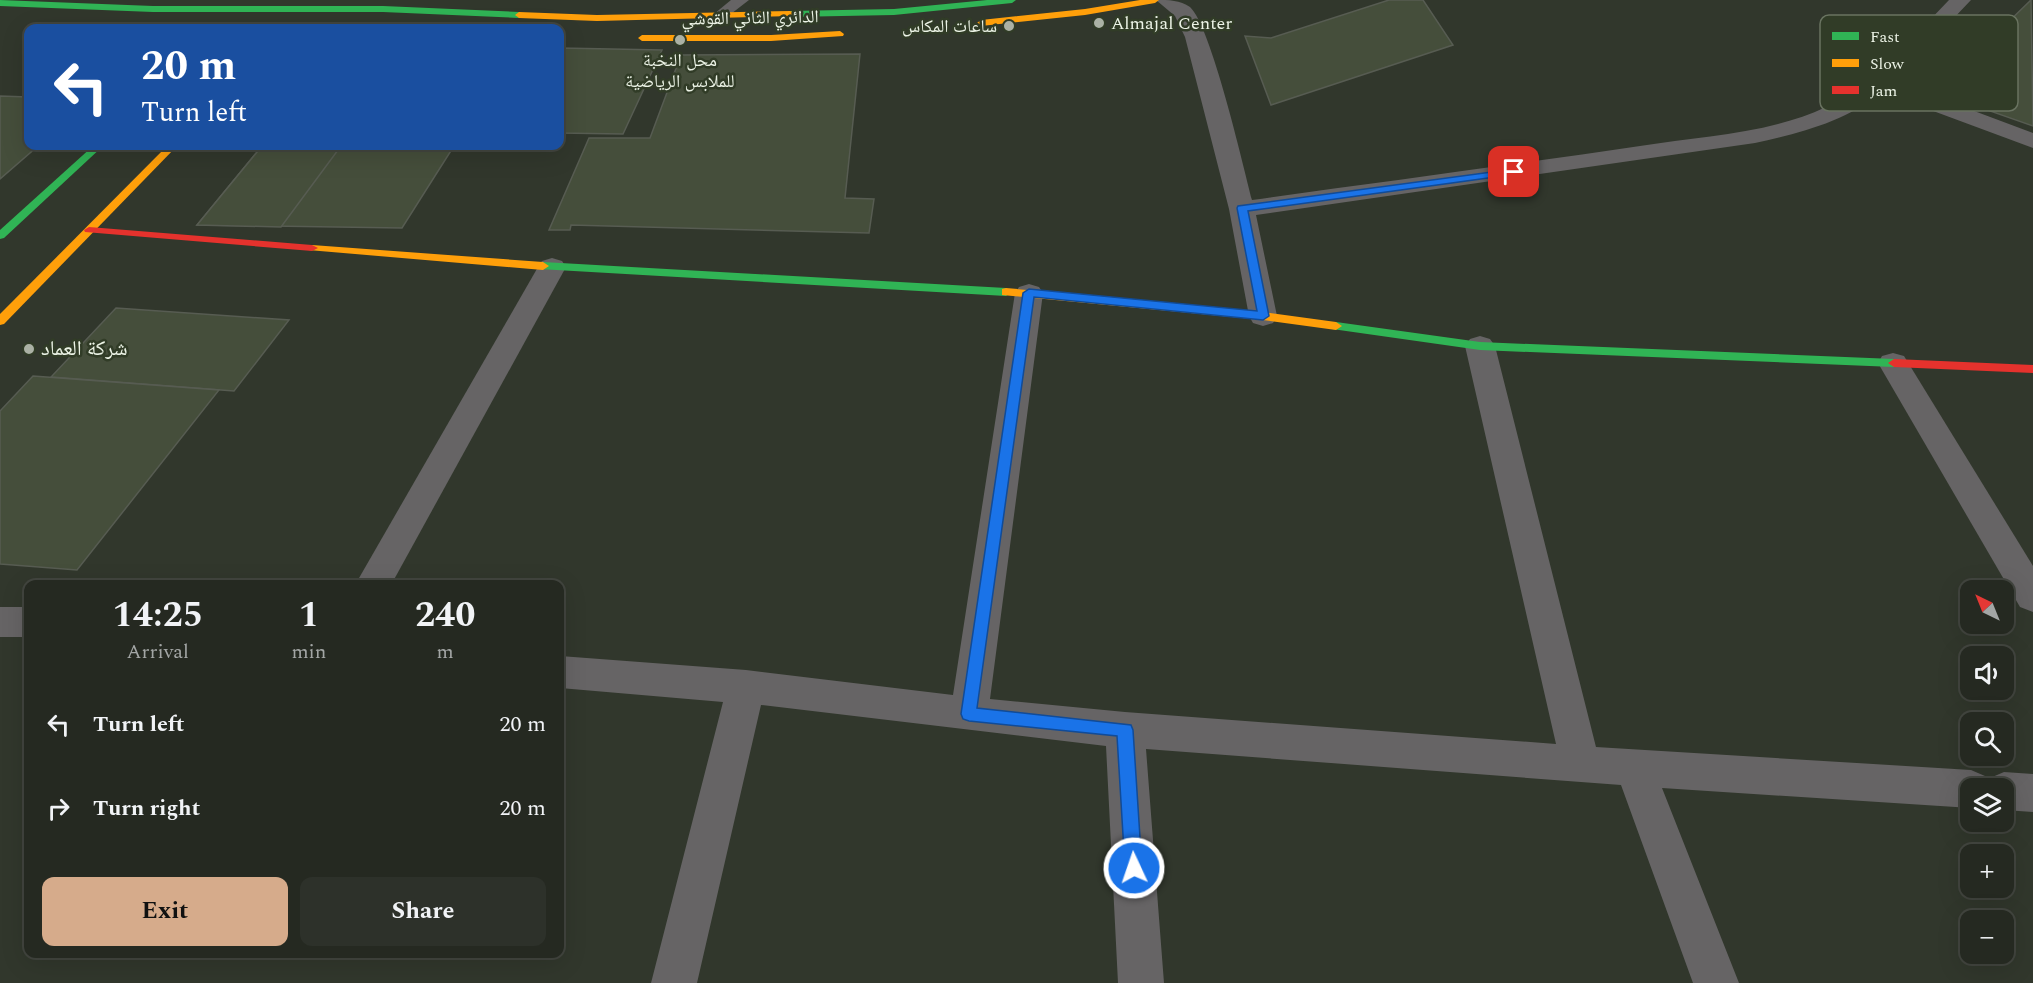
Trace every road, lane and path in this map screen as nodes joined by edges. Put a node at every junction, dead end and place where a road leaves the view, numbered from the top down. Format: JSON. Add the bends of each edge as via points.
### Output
{"nodes":[{"id":1,"x":741,"y":0,"type":"edge"},
{"id":2,"x":1012,"y":0,"type":"edge"},
{"id":3,"x":1155,"y":0,"type":"edge"},
{"id":4,"x":1166,"y":0,"type":"edge"},
{"id":5,"x":1960,"y":0,"type":"edge"},
{"id":6,"x":0,"y":3,"type":"edge"},
{"id":7,"x":252,"y":4,"type":"edge"},
{"id":8,"x":309,"y":4,"type":"edge"},
{"id":9,"x":722,"y":14,"type":"junction"},
{"id":10,"x":1945,"y":15,"type":"edge"},
{"id":11,"x":233,"y":22,"type":"dead end"},
{"id":12,"x":292,"y":22,"type":"dead end"},
{"id":13,"x":968,"y":24,"type":"dead end"},
{"id":14,"x":855,"y":33,"type":"dead end"},
{"id":15,"x":629,"y":38,"type":"dead end"},
{"id":16,"x":1834,"y":111,"type":"edge"},
{"id":17,"x":1953,"y":111,"type":"edge"},
{"id":18,"x":2033,"y":141,"type":"edge"},
{"id":19,"x":94,"y":150,"type":"edge"},
{"id":20,"x":168,"y":150,"type":"edge"},
{"id":21,"x":1242,"y":208,"type":"junction"},
{"id":22,"x":89,"y":230,"type":"junction"},
{"id":23,"x":0,"y":236,"type":"edge"},
{"id":24,"x":552,"y":267,"type":"junction"},
{"id":25,"x":1029,"y":293,"type":"junction"},
{"id":26,"x":1263,"y":316,"type":"junction"},
{"id":27,"x":0,"y":321,"type":"edge"},
{"id":28,"x":1480,"y":346,"type":"junction"},
{"id":29,"x":1893,"y":363,"type":"junction"},
{"id":30,"x":2033,"y":369,"type":"edge"},
{"id":31,"x":376,"y":580,"type":"edge"},
{"id":32,"x":2033,"y":597,"type":"edge"},
{"id":33,"x":0,"y":622,"type":"edge"},
{"id":34,"x":24,"y":622,"type":"edge"},
{"id":35,"x":564,"y":672,"type":"edge"},
{"id":36,"x":746,"y":687,"type":"junction"},
{"id":37,"x":969,"y":714,"type":"junction"},
{"id":38,"x":1125,"y":730,"type":"junction"},
{"id":39,"x":1580,"y":763,"type":"junction"},
{"id":40,"x":1634,"y":768,"type":"junction"},
{"id":41,"x":1960,"y":788,"type":"edge"},
{"id":42,"x":2014,"y":792,"type":"edge"},
{"id":43,"x":2033,"y":793,"type":"edge"},
{"id":44,"x":674,"y":983,"type":"edge"},
{"id":45,"x":1141,"y":983,"type":"edge"},
{"id":46,"x":1716,"y":983,"type":"edge"}],
"edges":[{"from":1,"to":9,"type":"lane"},
{"from":2,"to":9,"type":"main road","via":[[894,12]]},
{"from":3,"to":13,"type":"main road"},
{"from":4,"to":21,"type":"street","via":[[1184,13],[1196,37]]},
{"from":5,"to":10,"type":"street"},
{"from":6,"to":7,"type":"main road","via":[[153,9]]},
{"from":7,"to":8,"type":"main road"},
{"from":7,"to":11,"type":"main road"},
{"from":8,"to":9,"type":"main road","via":[[597,18]]},
{"from":8,"to":12,"type":"main road"},
{"from":14,"to":15,"type":"main road","name":"الدائري الثاني القوشي","via":[[771,38]]},
{"from":16,"to":21,"type":"street","via":[[1760,134]]},
{"from":17,"to":18,"type":"street"},
{"from":19,"to":23,"type":"main road"},
{"from":20,"to":22,"type":"main road"},
{"from":21,"to":26,"type":"street"},
{"from":22,"to":24,"type":"main road"},
{"from":22,"to":27,"type":"main road"},
{"from":24,"to":25,"type":"main road"},
{"from":24,"to":31,"type":"street"},
{"from":25,"to":26,"type":"main road"},
{"from":25,"to":37,"type":"street"},
{"from":26,"to":28,"type":"main road"},
{"from":28,"to":29,"type":"main road"},
{"from":28,"to":39,"type":"street"},
{"from":29,"to":30,"type":"main road"},
{"from":29,"to":32,"type":"street"},
{"from":33,"to":34,"type":"street"},
{"from":35,"to":36,"type":"street"},
{"from":36,"to":37,"type":"street"},
{"from":36,"to":44,"type":"street"},
{"from":37,"to":38,"type":"street"},
{"from":38,"to":39,"type":"street"},
{"from":38,"to":45,"type":"street"},
{"from":39,"to":40,"type":"street"},
{"from":40,"to":41,"type":"street"},
{"from":40,"to":46,"type":"street"},
{"from":42,"to":43,"type":"street"}]}
